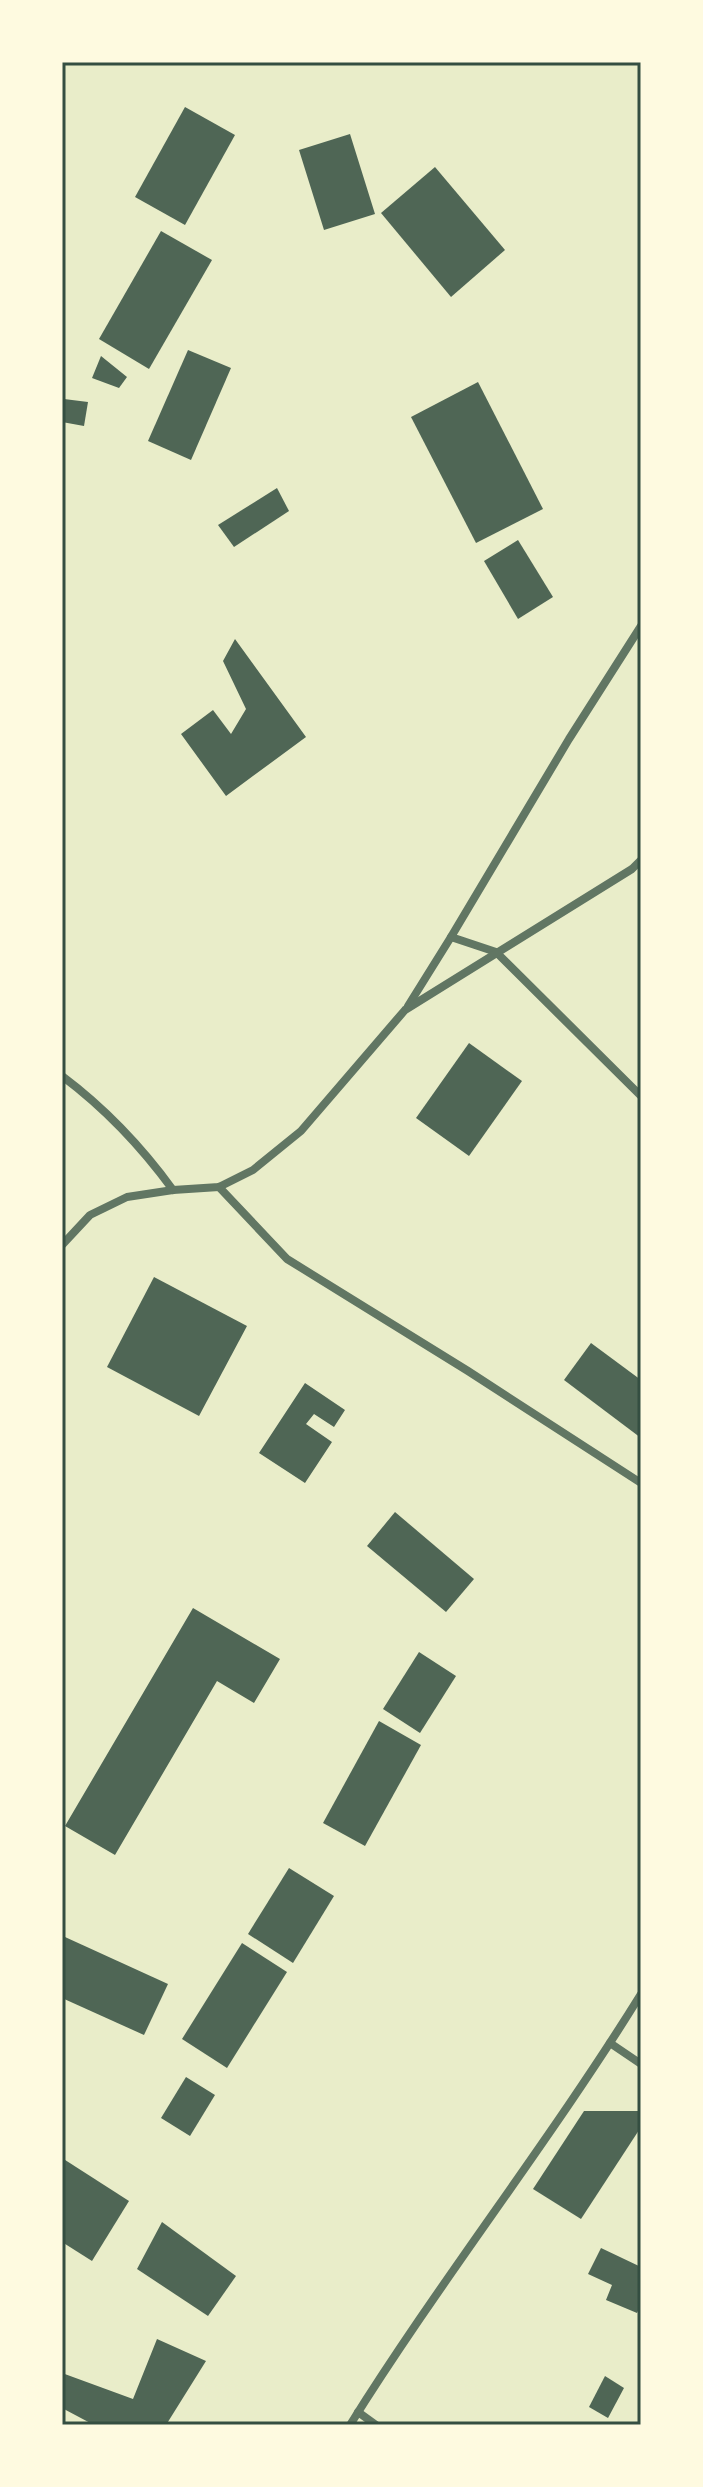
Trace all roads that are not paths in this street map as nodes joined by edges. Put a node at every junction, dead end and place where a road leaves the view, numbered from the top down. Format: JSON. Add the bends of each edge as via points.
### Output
{"nodes":[{"id":1,"x":641,"y":626,"type":"edge"},
{"id":2,"x":641,"y":860,"type":"edge"},
{"id":3,"x":451,"y":937,"type":"junction"},
{"id":4,"x":496,"y":952,"type":"junction"},
{"id":5,"x":405,"y":1010,"type":"junction"},
{"id":6,"x":62,"y":1076,"type":"edge"},
{"id":7,"x":641,"y":1096,"type":"edge"},
{"id":8,"x":219,"y":1187,"type":"junction"},
{"id":9,"x":173,"y":1190,"type":"junction"},
{"id":10,"x":62,"y":1245,"type":"edge"},
{"id":11,"x":641,"y":1483,"type":"edge"},
{"id":12,"x":641,"y":1994,"type":"edge"},
{"id":13,"x":610,"y":2043,"type":"junction"},
{"id":14,"x":641,"y":2064,"type":"edge"},
{"id":15,"x":358,"y":2412,"type":"junction"},
{"id":16,"x":350,"y":2425,"type":"edge"},
{"id":17,"x":376,"y":2425,"type":"edge"}],
"edges":[{"from":1,"to":3,"type":"street"},
{"from":2,"to":4,"type":"street"},
{"from":3,"to":4,"type":"street"},
{"from":3,"to":5,"type":"street"},
{"from":4,"to":5,"type":"street"},
{"from":4,"to":7,"type":"street"},
{"from":5,"to":8,"type":"street","via":[[301,1131],[253,1170]]},
{"from":6,"to":9,"type":"street","via":[[129,1135]]},
{"from":8,"to":9,"type":"street"},
{"from":8,"to":11,"type":"street","via":[[287,1259]]},
{"from":9,"to":10,"type":"street","via":[[127,1197],[90,1215]]},
{"from":12,"to":13,"type":"street"},
{"from":13,"to":14,"type":"street"},
{"from":13,"to":15,"type":"street"},
{"from":15,"to":16,"type":"street"},
{"from":15,"to":17,"type":"street"}]}
